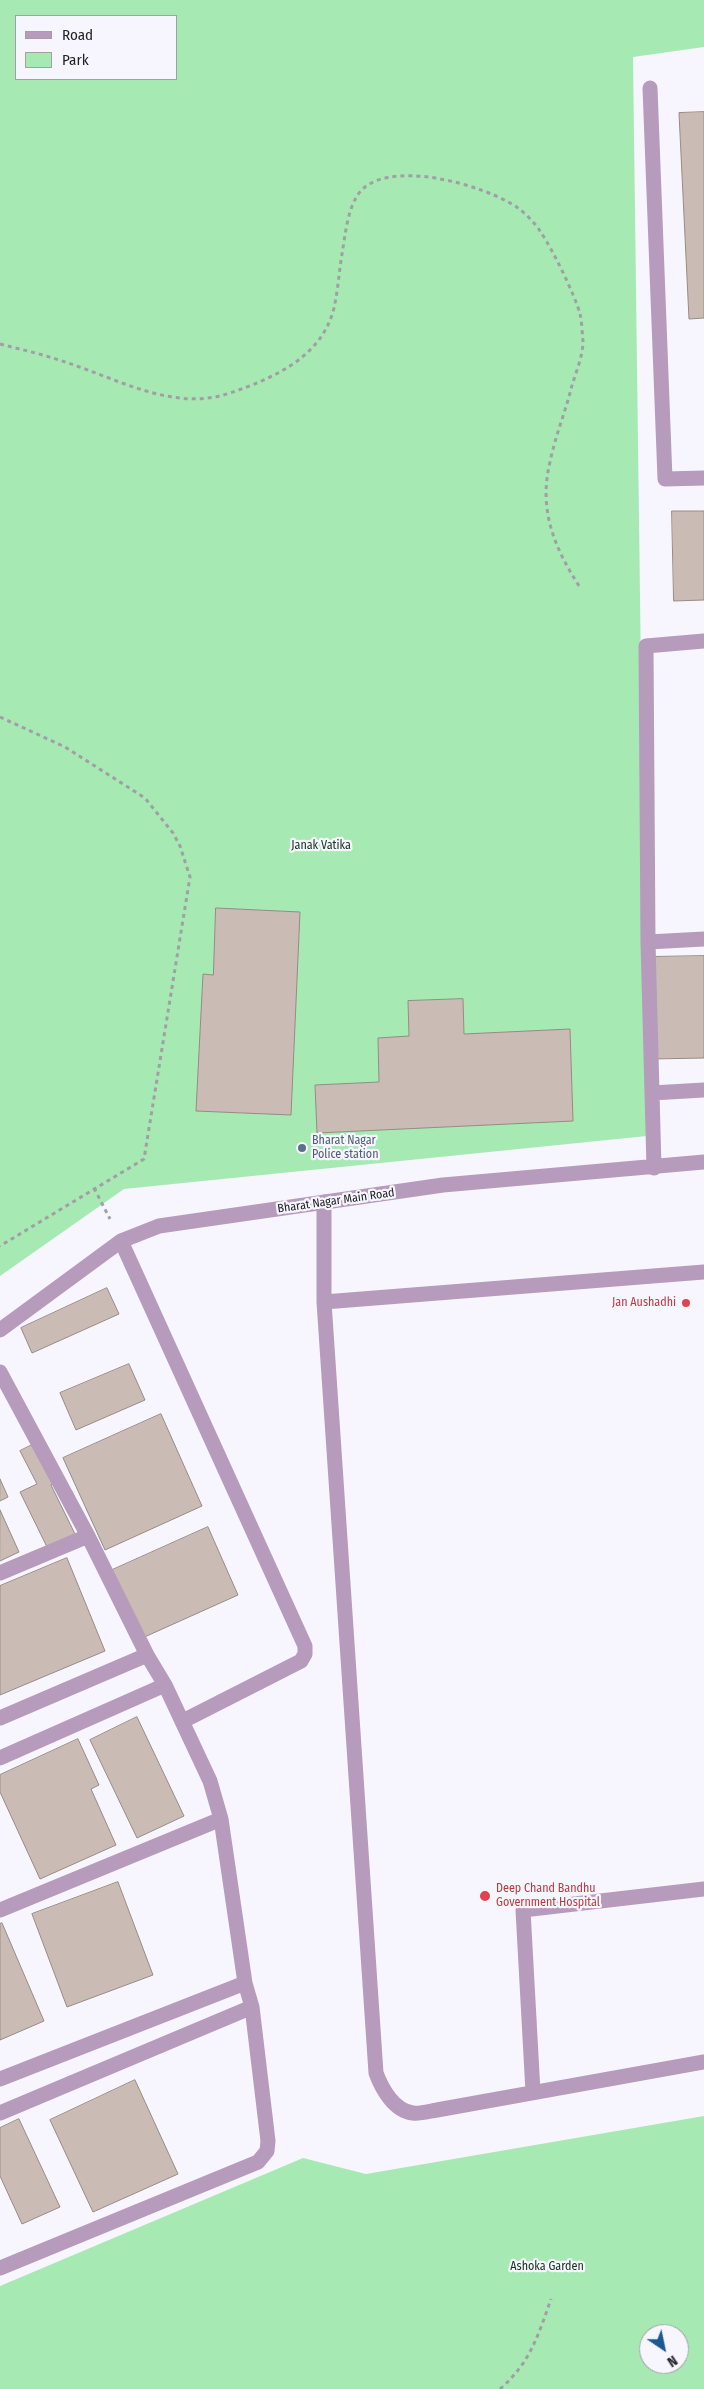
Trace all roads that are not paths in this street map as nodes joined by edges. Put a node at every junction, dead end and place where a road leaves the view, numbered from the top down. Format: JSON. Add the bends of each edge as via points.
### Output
{"nodes":[{"id":1,"x":650,"y":88,"type":"dead end"},
{"id":2,"x":704,"y":478,"type":"edge"},
{"id":3,"x":704,"y":640,"type":"edge"},
{"id":4,"x":704,"y":939,"type":"edge"},
{"id":5,"x":648,"y":942,"type":"junction"},
{"id":6,"x":704,"y":1090,"type":"edge"},
{"id":7,"x":652,"y":1094,"type":"junction"},
{"id":8,"x":704,"y":1162,"type":"edge"},
{"id":9,"x":654,"y":1168,"type":"junction"},
{"id":10,"x":324,"y":1202,"type":"junction"},
{"id":11,"x":121,"y":1241,"type":"junction"},
{"id":12,"x":704,"y":1272,"type":"edge"},
{"id":13,"x":324,"y":1302,"type":"junction"},
{"id":14,"x":0,"y":1330,"type":"edge"},
{"id":15,"x":0,"y":1372,"type":"edge"},
{"id":16,"x":88,"y":1536,"type":"junction"},
{"id":17,"x":0,"y":1572,"type":"edge"},
{"id":18,"x":147,"y":1655,"type":"junction"},
{"id":19,"x":165,"y":1685,"type":"junction"},
{"id":20,"x":0,"y":1718,"type":"edge"},
{"id":21,"x":182,"y":1720,"type":"junction"},
{"id":22,"x":0,"y":1758,"type":"edge"},
{"id":23,"x":221,"y":1819,"type":"junction"},
{"id":24,"x":704,"y":1889,"type":"edge"},
{"id":25,"x":0,"y":1910,"type":"edge"},
{"id":26,"x":245,"y":1983,"type":"junction"},
{"id":27,"x":252,"y":2007,"type":"junction"},
{"id":28,"x":704,"y":2062,"type":"edge"},
{"id":29,"x":0,"y":2078,"type":"edge"},
{"id":30,"x":533,"y":2092,"type":"junction"},
{"id":31,"x":0,"y":2112,"type":"edge"},
{"id":32,"x":0,"y":2268,"type":"edge"}],
"edges":[{"from":1,"to":2,"type":"street","via":[[665,479]]},
{"from":3,"to":5,"type":"street","via":[[646,646]]},
{"from":4,"to":5,"type":"street"},
{"from":5,"to":7,"type":"street"},
{"from":6,"to":7,"type":"street"},
{"from":7,"to":9,"type":"street"},
{"from":8,"to":9,"type":"street","name":"Bharat Nagar Main Road"},
{"from":9,"to":10,"type":"street","name":"Bharat Nagar Main Road","via":[[443,1185]]},
{"from":10,"to":11,"type":"street","name":"Bharat Nagar Main Road","via":[[159,1226]]},
{"from":10,"to":13,"type":"street"},
{"from":11,"to":14,"type":"street","name":"Bharat Nagar Main Road"},
{"from":11,"to":21,"type":"street","via":[[305,1646],[302,1661]]},
{"from":12,"to":13,"type":"street"},
{"from":13,"to":30,"type":"street","via":[[376,2073],[382,2089],[396,2105],[412,2113]]},
{"from":15,"to":16,"type":"street"},
{"from":16,"to":17,"type":"street"},
{"from":16,"to":18,"type":"street"},
{"from":18,"to":19,"type":"street"},
{"from":18,"to":20,"type":"street"},
{"from":19,"to":21,"type":"street"},
{"from":19,"to":22,"type":"street"},
{"from":21,"to":23,"type":"street","via":[[210,1781]]},
{"from":23,"to":25,"type":"street"},
{"from":23,"to":26,"type":"street"},
{"from":24,"to":30,"type":"street","via":[[523,1910]]},
{"from":26,"to":27,"type":"street"},
{"from":26,"to":29,"type":"street"},
{"from":27,"to":31,"type":"street"},
{"from":27,"to":32,"type":"street","via":[[268,2140],[267,2151],[258,2162]]},
{"from":28,"to":30,"type":"street"}]}
